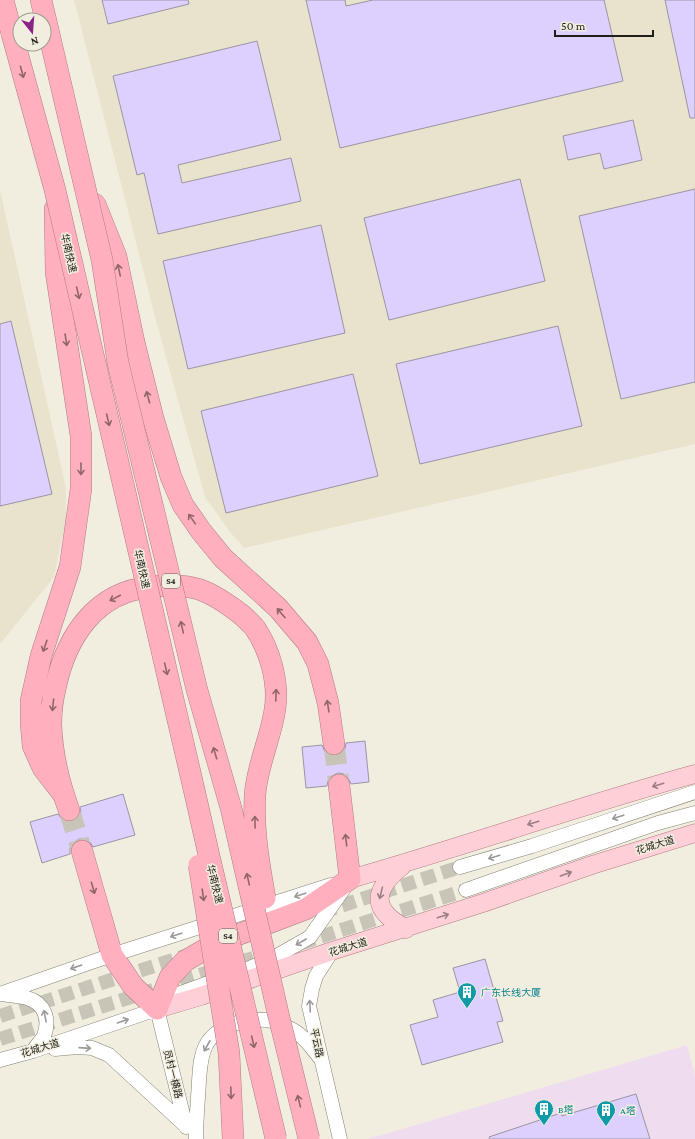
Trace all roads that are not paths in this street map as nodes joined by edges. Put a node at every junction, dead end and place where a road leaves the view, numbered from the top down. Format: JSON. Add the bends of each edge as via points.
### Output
{"nodes":[{"id":1,"x":3,"y":0,"type":"edge"},
{"id":2,"x":41,"y":0,"type":"edge"},
{"id":3,"x":82,"y":170,"type":"junction"},
{"id":4,"x":55,"y":190,"type":"junction"},
{"id":5,"x":180,"y":732,"type":"junction"},
{"id":6,"x":334,"y":744,"type":"tunnel mouth"},
{"id":7,"x":695,"y":774,"type":"edge"},
{"id":8,"x":339,"y":785,"type":"tunnel mouth"},
{"id":9,"x":695,"y":792,"type":"edge"},
{"id":10,"x":695,"y":813,"type":"edge"},
{"id":11,"x":695,"y":833,"type":"edge"},
{"id":12,"x":82,"y":851,"type":"tunnel mouth"},
{"id":13,"x":405,"y":864,"type":"junction"},
{"id":14,"x":460,"y":867,"type":"tunnel mouth"},
{"id":15,"x":350,"y":879,"type":"junction"},
{"id":16,"x":466,"y":890,"type":"tunnel mouth"},
{"id":17,"x":406,"y":929,"type":"junction"},
{"id":18,"x":332,"y":951,"type":"junction"},
{"id":19,"x":112,"y":955,"type":"junction"},
{"id":20,"x":0,"y":994,"type":"edge"},
{"id":21,"x":157,"y":1009,"type":"junction"},
{"id":22,"x":278,"y":1013,"type":"junction"},
{"id":23,"x":33,"y":1051,"type":"junction"},
{"id":24,"x":320,"y":1058,"type":"junction"},
{"id":25,"x":0,"y":1060,"type":"edge"},
{"id":26,"x":187,"y":1133,"type":"edge"},
{"id":27,"x":196,"y":1139,"type":"edge"},
{"id":28,"x":233,"y":1139,"type":"edge"},
{"id":29,"x":276,"y":1139,"type":"edge"},
{"id":30,"x":308,"y":1139,"type":"edge"},
{"id":31,"x":340,"y":1139,"type":"edge"}],
"edges":[{"from":1,"to":4,"type":"highway","name":"华南快速","number":"S4","one_way":true,"bridge":true},
{"from":2,"to":3,"type":"highway","number":"S4","bridge":true},
{"from":6,"to":3,"type":"highway","one_way":true,"bridge":true,"via":[[328,703],[318,664],[307,642],[278,608],[223,558],[183,505],[171,477],[154,418],[134,342],[116,256]]},
{"from":22,"to":3,"type":"highway","number":"S4","one_way":true,"bridge":true,"via":[[231,808],[197,690],[118,363],[102,260]]},
{"from":4,"to":5,"type":"highway","name":"华南快速","number":"S4","one_way":true,"bridge":true},
{"from":22,"to":4,"type":"highway","one_way":true,"bridge":true,"via":[[277,962],[256,843],[255,795],[275,709],[276,686],[273,668],[255,628],[221,599],[200,589],[184,586],[139,588],[102,605],[82,624],[69,644],[60,669],[53,702],[51,723],[54,752],[66,802],[43,768],[33,746],[31,700],[39,664],[70,567],[81,489],[81,436],[56,272]]},
{"from":5,"to":28,"type":"highway","one_way":true,"bridge":true,"via":[[203,900],[229,1053]]},
{"from":5,"to":29,"type":"highway","name":"华南快速","number":"S4","one_way":true,"bridge":true},
{"from":7,"to":13,"type":"main road","one_way":true},
{"from":15,"to":8,"type":"highway","one_way":true},
{"from":9,"to":14,"type":"street","one_way":true},
{"from":10,"to":16,"type":"street","name":"花城大道"},
{"from":17,"to":11,"type":"main road","name":"花城大道","one_way":true,"via":[[592,865]]},
{"from":12,"to":19,"type":"highway","one_way":true},
{"from":13,"to":15,"type":"main road"},
{"from":13,"to":17,"type":"main road","one_way":true,"via":[[390,875],[380,892],[379,901],[387,915]]},
{"from":15,"to":19,"type":"street","one_way":true},
{"from":15,"to":21,"type":"street","one_way":true,"via":[[310,937],[259,964],[178,994]]},
{"from":15,"to":21,"type":"highway","via":[[306,909],[216,943],[185,961],[170,977]]},
{"from":17,"to":18,"type":"main road","name":"花城大道"},
{"from":18,"to":21,"type":"main road","name":"花城大道"},
{"from":24,"to":18,"type":"street","name":"平云路","one_way":true,"via":[[309,1006],[316,976]]},
{"from":19,"to":20,"type":"street","one_way":true},
{"from":19,"to":21,"type":"highway","via":[[133,986]]},
{"from":23,"to":20,"type":"street","one_way":true,"via":[[44,1036],[44,1009],[38,1002],[28,998]]},
{"from":23,"to":21,"type":"street","name":"花城大道","one_way":true},
{"from":21,"to":26,"type":"street","name":"员村一横路"},
{"from":30,"to":22,"type":"highway","number":"S4","one_way":true,"bridge":true},
{"from":23,"to":25,"type":"street","name":"花城大道"},
{"from":23,"to":26,"type":"street","one_way":true,"via":[[92,1048],[109,1055]]},
{"from":24,"to":27,"type":"street","one_way":true,"via":[[299,1034],[269,1020],[243,1022],[221,1029],[206,1046],[200,1060]]},
{"from":24,"to":31,"type":"street","name":"平云路"}]}
